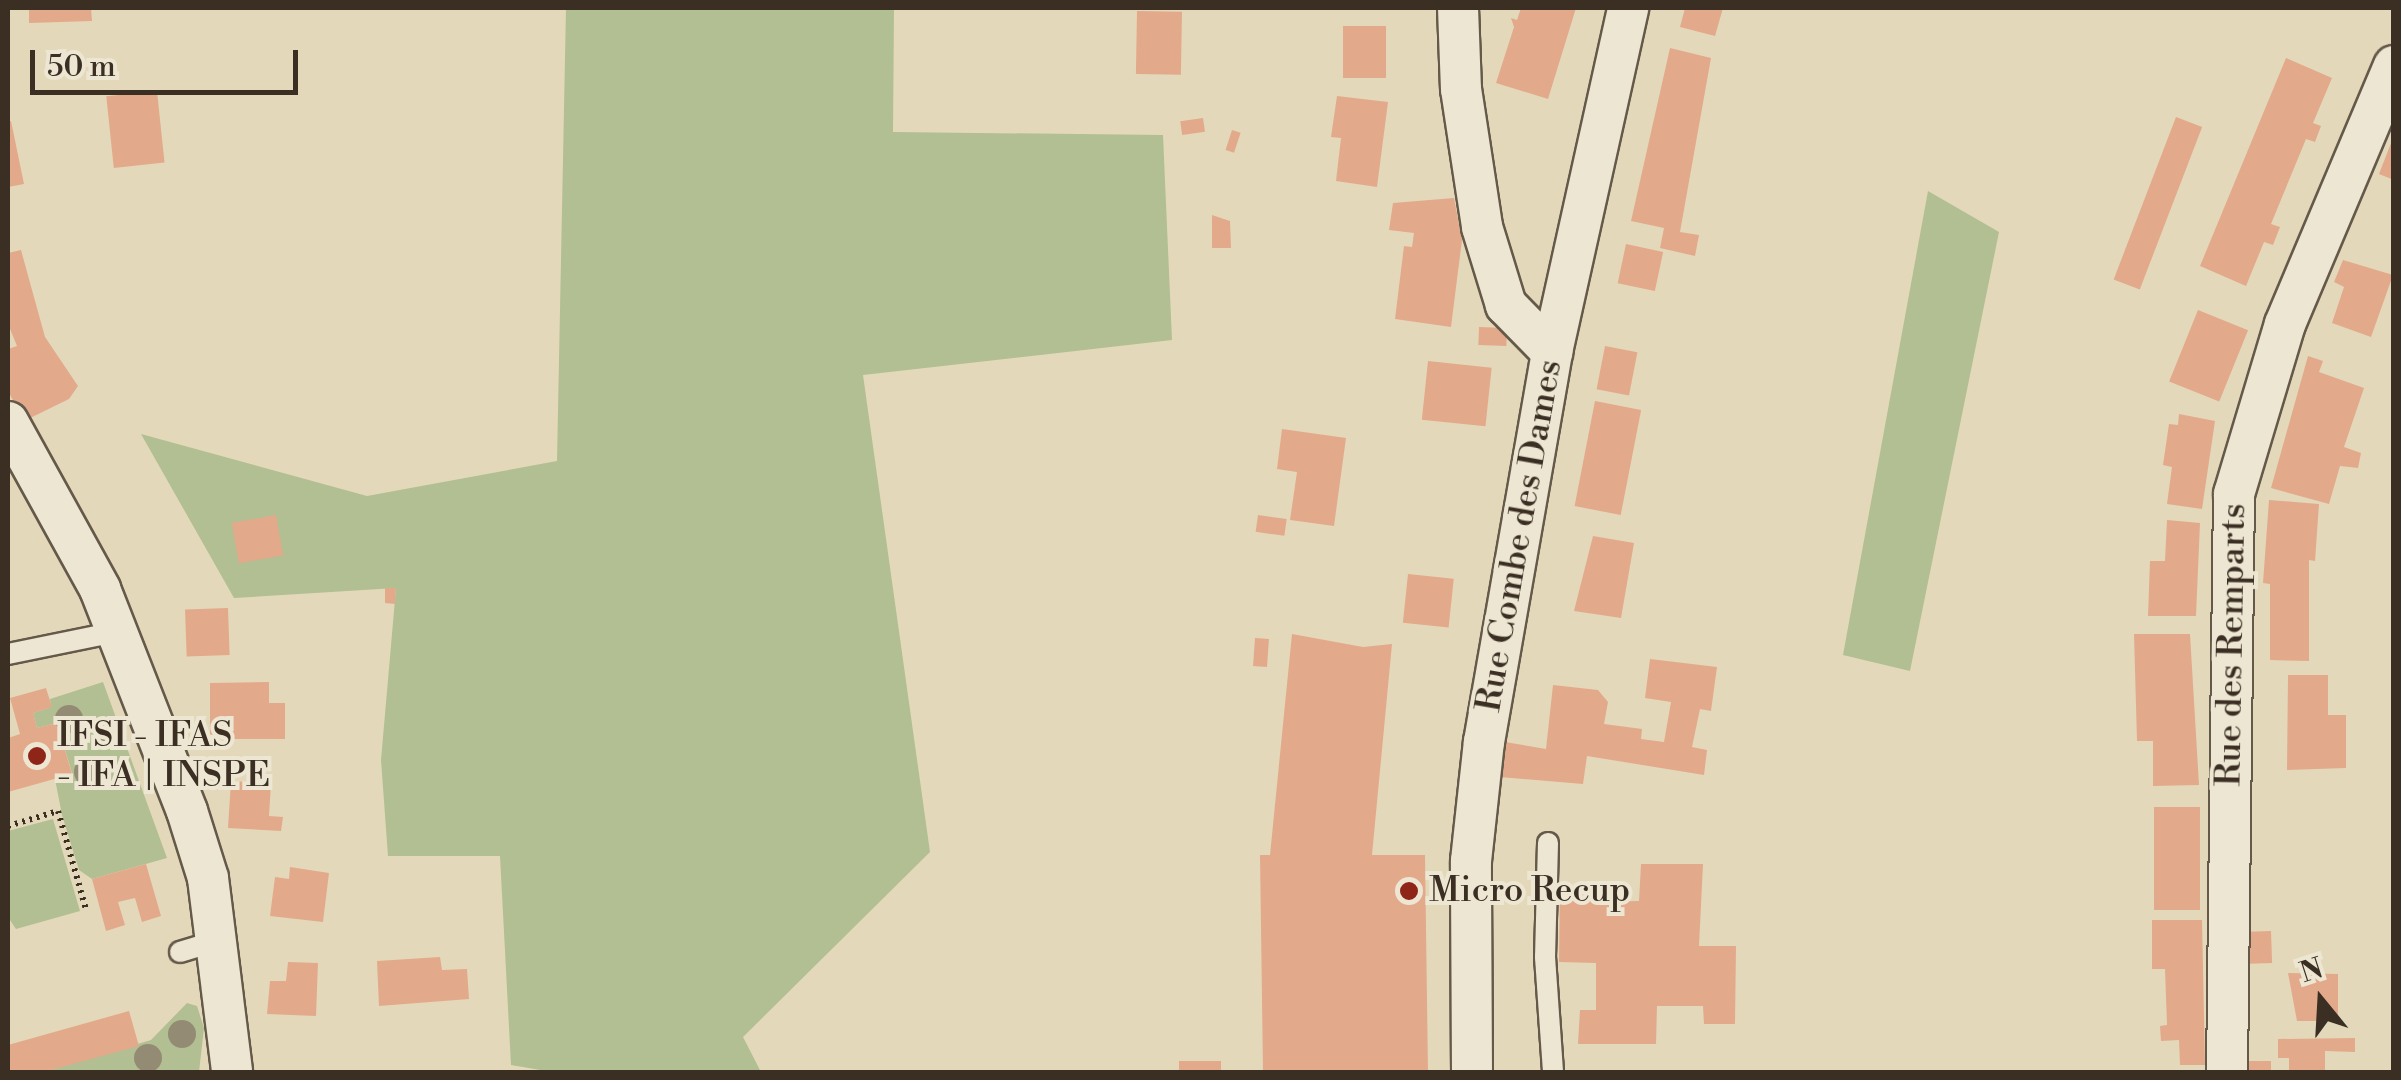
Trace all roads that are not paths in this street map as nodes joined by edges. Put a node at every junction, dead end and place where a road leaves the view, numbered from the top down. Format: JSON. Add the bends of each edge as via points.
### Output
{"nodes":[{"id":1,"x":1458,"y":8,"type":"edge"},
{"id":2,"x":1628,"y":8,"type":"edge"},
{"id":3,"x":2394,"y":66,"type":"edge"},
{"id":4,"x":1552,"y":352,"type":"junction"},
{"id":5,"x":8,"y":422,"type":"edge"},
{"id":6,"x":116,"y":632,"type":"junction"},
{"id":7,"x":8,"y":654,"type":"edge"},
{"id":8,"x":1548,"y":843,"type":"dead end"},
{"id":9,"x":232,"y":1072,"type":"edge"},
{"id":10,"x":1472,"y":1072,"type":"edge"},
{"id":11,"x":1553,"y":1072,"type":"edge"},
{"id":12,"x":2226,"y":1072,"type":"edge"}],
"edges":[{"from":1,"to":4,"type":"street","via":[[1460,89],[1482,227],[1506,305]]},
{"from":2,"to":4,"type":"street","name":"Rue Combe des Dames"},
{"from":3,"to":12,"type":"street","name":"Rue des Remparts","via":[[2285,324],[2234,494]]},
{"from":4,"to":10,"type":"street","name":"Rue Combe des Dames","via":[[1476,809]]},
{"from":5,"to":6,"type":"street","via":[[100,589]]},
{"from":6,"to":7,"type":"lane"},
{"from":6,"to":9,"type":"street","via":[[208,878],[198,947]]},
{"from":8,"to":11,"type":"lane"}]}
